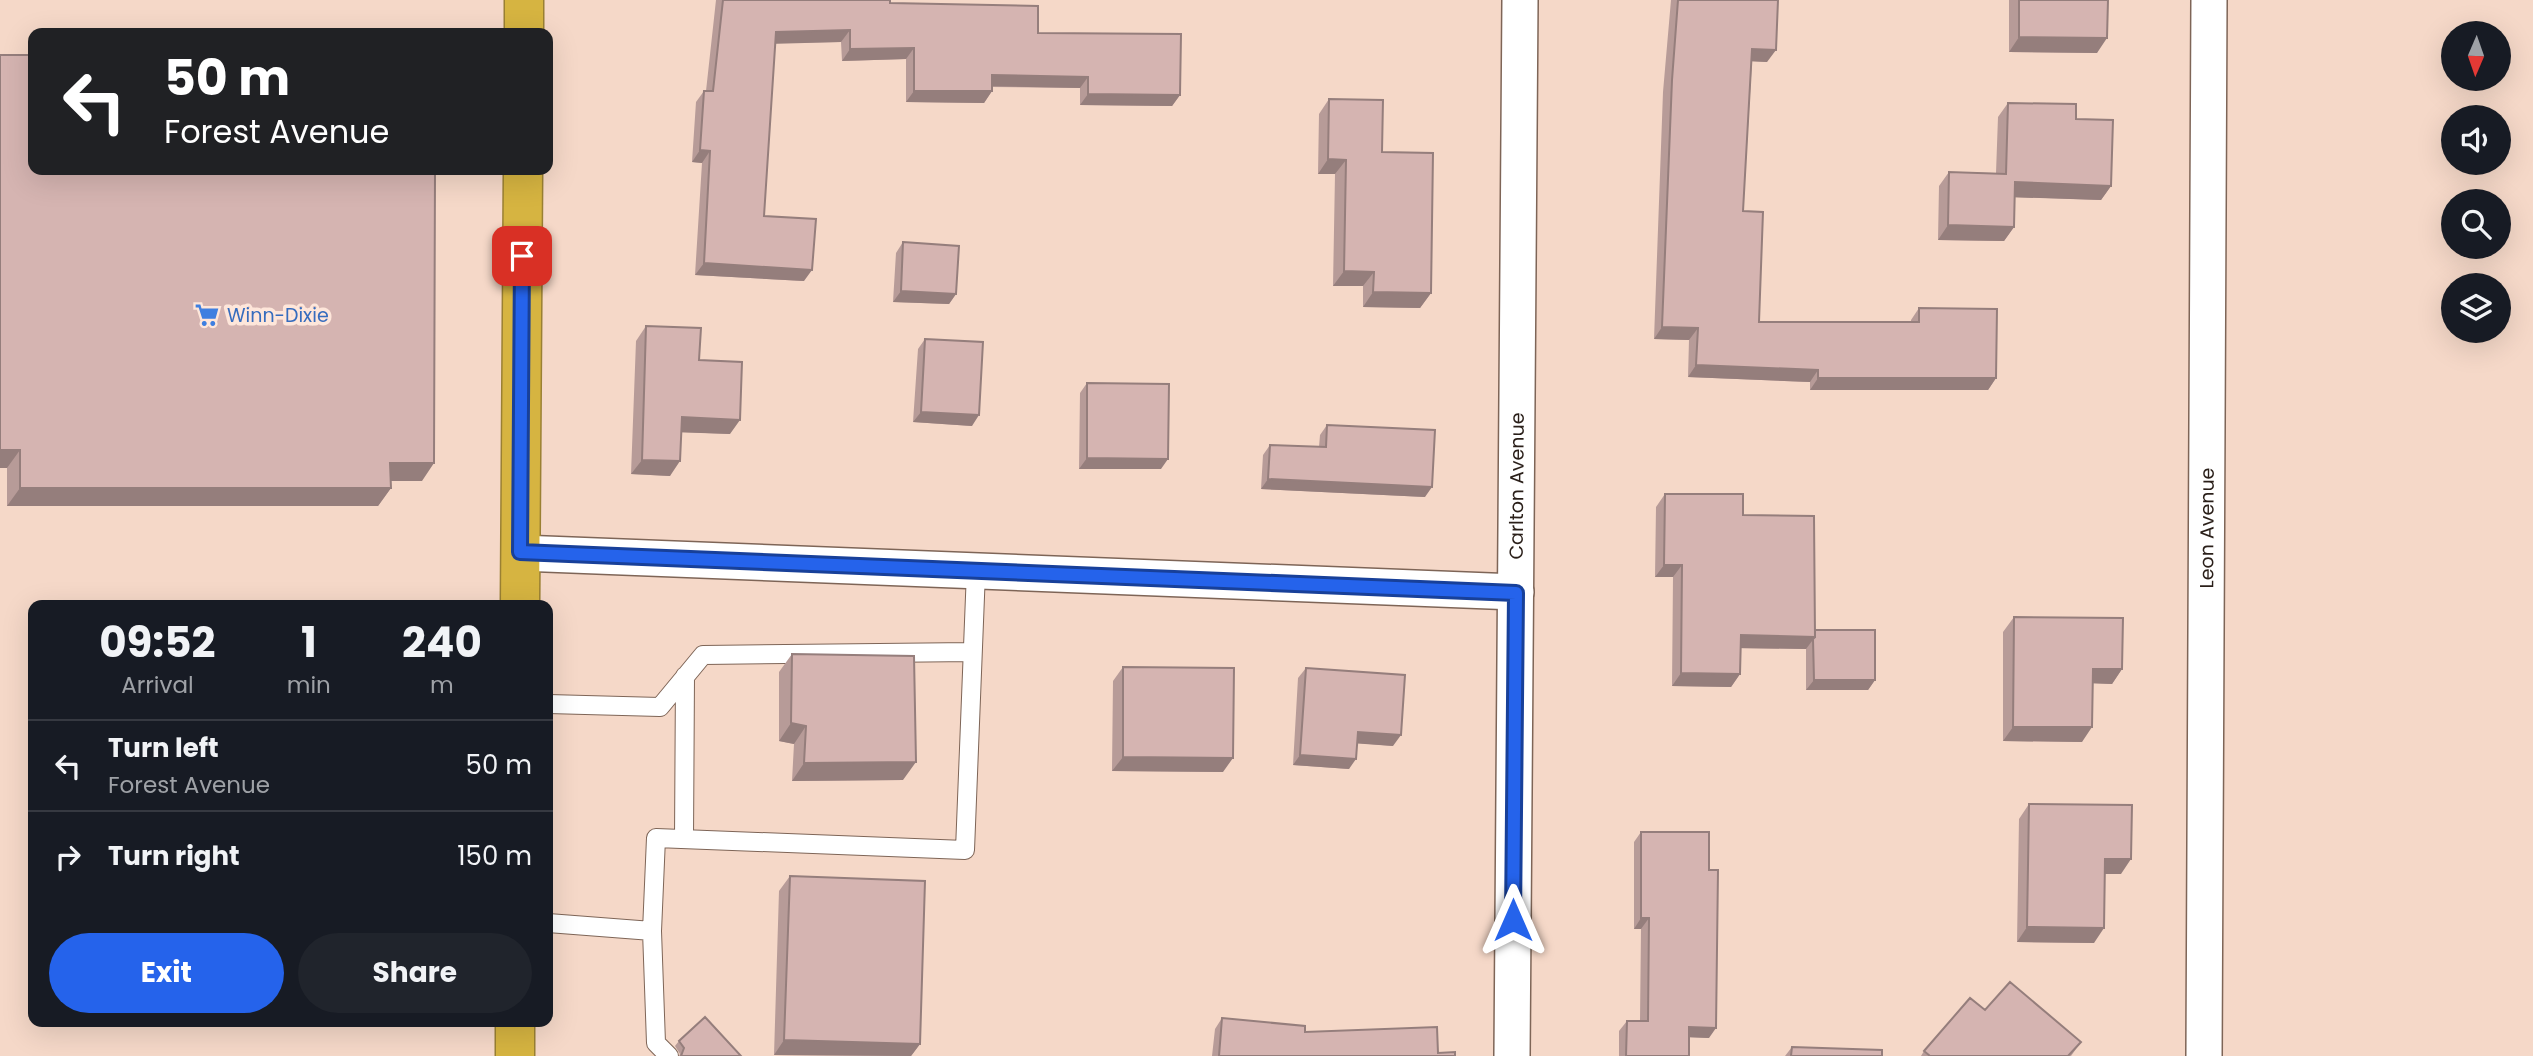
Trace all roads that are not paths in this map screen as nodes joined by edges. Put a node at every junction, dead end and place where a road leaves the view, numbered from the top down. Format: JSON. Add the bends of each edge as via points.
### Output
{"nodes":[{"id":1,"x":524,"y":0,"type":"edge"},
{"id":2,"x":1520,"y":0,"type":"edge"},
{"id":3,"x":2209,"y":0,"type":"edge"},
{"id":4,"x":524,"y":28,"type":"edge"},
{"id":5,"x":523,"y":175,"type":"edge"},
{"id":6,"x":520,"y":552,"type":"junction"},
{"id":7,"x":976,"y":571,"type":"junction"},
{"id":8,"x":1516,"y":593,"type":"junction"},
{"id":9,"x":520,"y":600,"type":"edge"},
{"id":10,"x":972,"y":652,"type":"junction"},
{"id":11,"x":685,"y":676,"type":"junction"},
{"id":12,"x":553,"y":704,"type":"edge"},
{"id":13,"x":684,"y":839,"type":"junction"},
{"id":14,"x":553,"y":923,"type":"edge"},
{"id":15,"x":652,"y":931,"type":"junction"},
{"id":16,"x":515,"y":1027,"type":"edge"},
{"id":17,"x":515,"y":1056,"type":"edge"},
{"id":18,"x":669,"y":1056,"type":"edge"},
{"id":19,"x":1512,"y":1056,"type":"edge"},
{"id":20,"x":2204,"y":1056,"type":"edge"}],
"edges":[{"from":1,"to":4,"type":"highway"},
{"from":2,"to":8,"type":"street","name":"Carlton Avenue"},
{"from":3,"to":20,"type":"street","name":"Leon Avenue"},
{"from":5,"to":6,"type":"highway"},
{"from":6,"to":7,"type":"street"},
{"from":6,"to":9,"type":"highway"},
{"from":7,"to":8,"type":"street"},
{"from":7,"to":10,"type":"lane"},
{"from":8,"to":19,"type":"street","name":"Carlton Avenue"},
{"from":10,"to":11,"type":"lane","via":[[703,655]]},
{"from":10,"to":13,"type":"lane","via":[[965,850]]},
{"from":11,"to":12,"type":"lane","via":[[660,707]]},
{"from":11,"to":13,"type":"lane"},
{"from":13,"to":15,"type":"lane","via":[[656,838]]},
{"from":14,"to":15,"type":"lane"},
{"from":15,"to":18,"type":"lane","via":[[656,1043]]},
{"from":16,"to":17,"type":"highway"}]}
